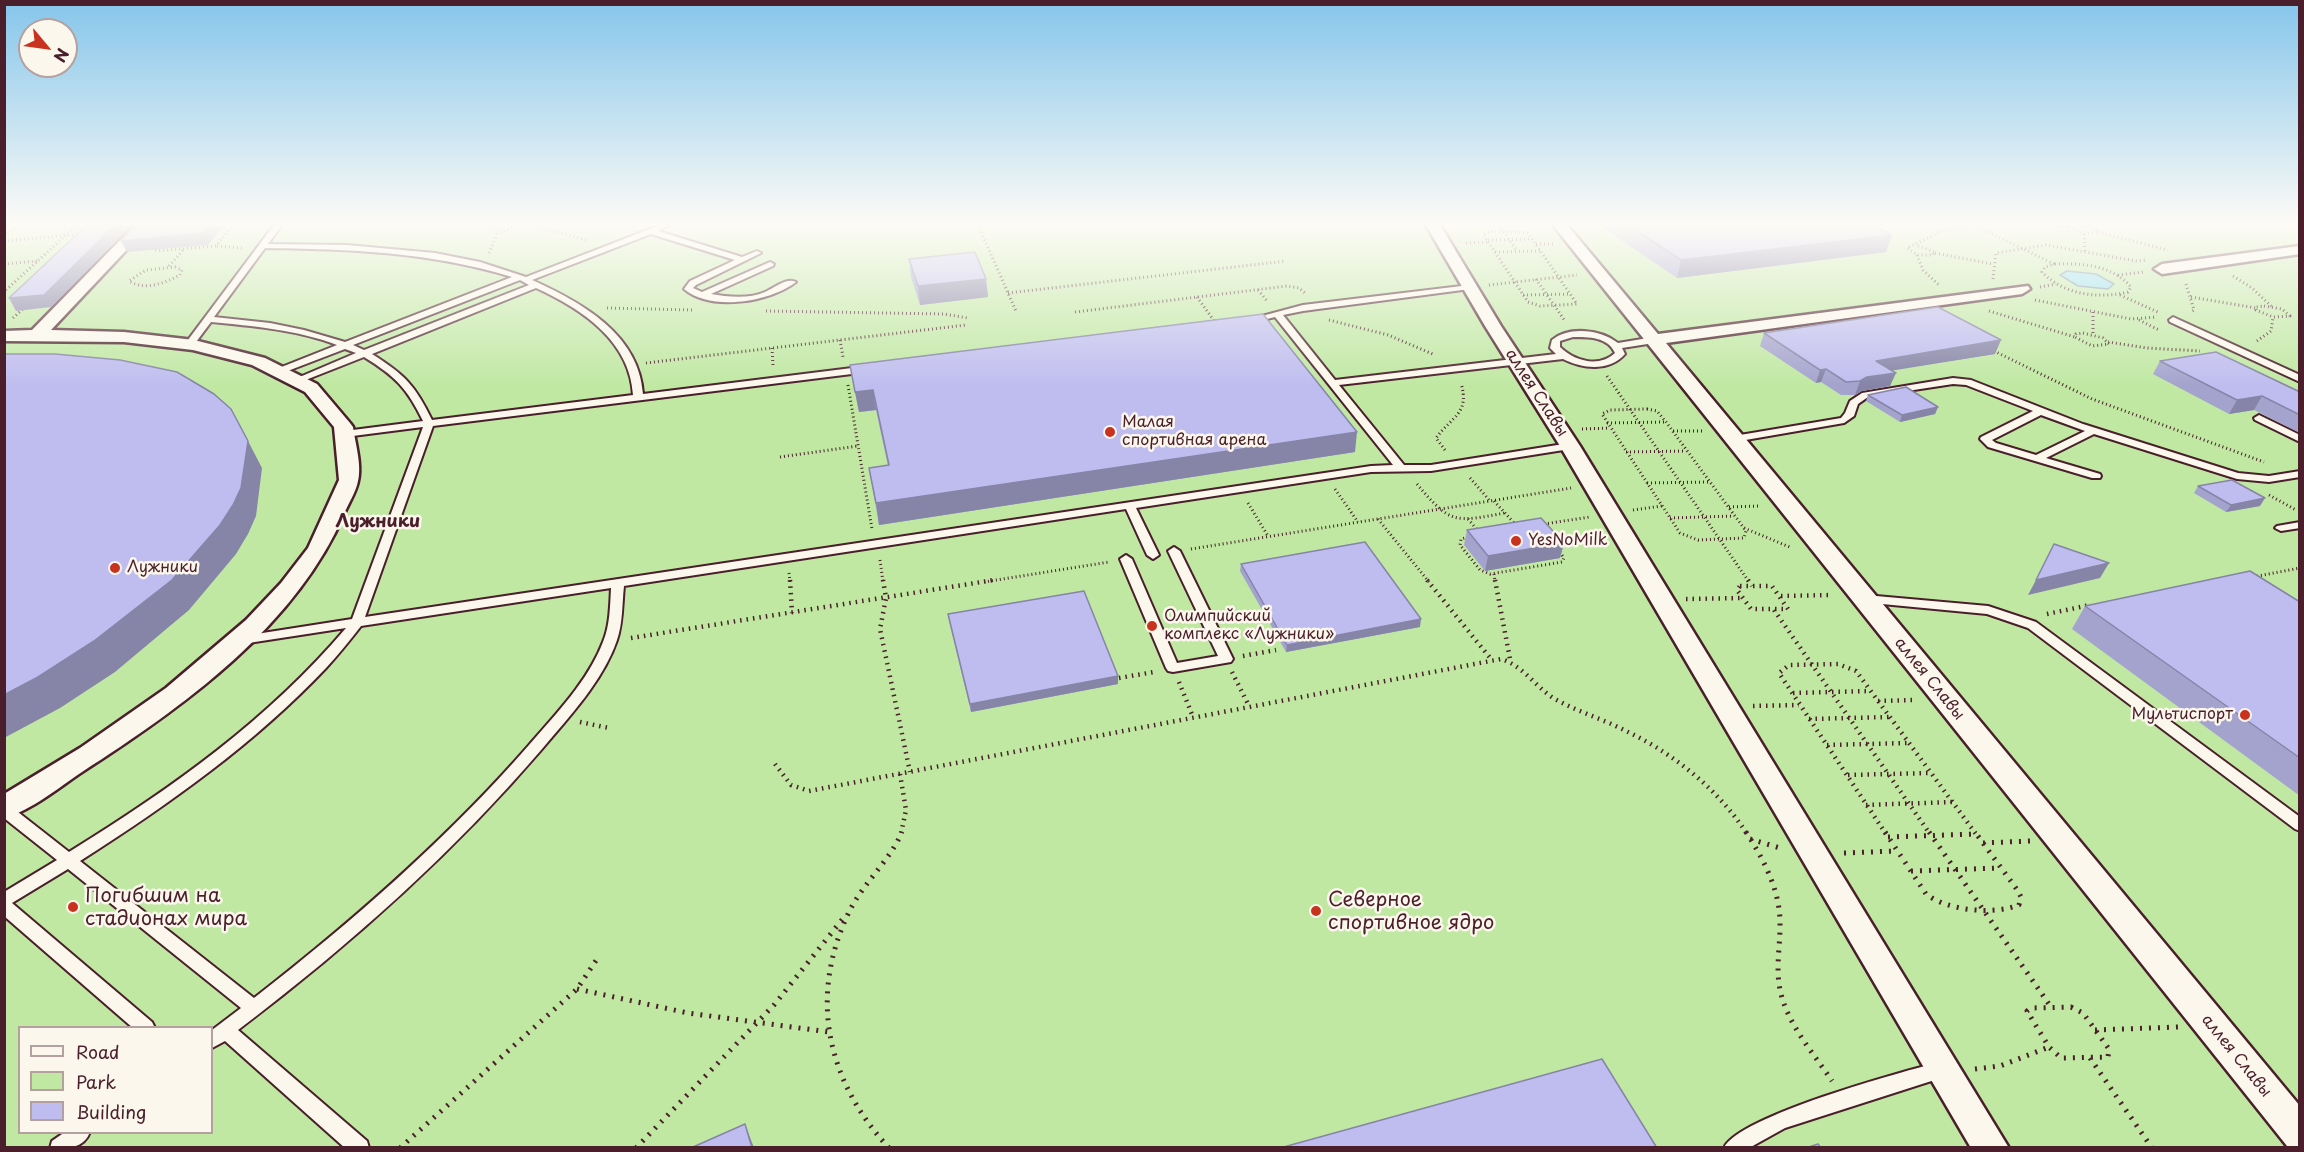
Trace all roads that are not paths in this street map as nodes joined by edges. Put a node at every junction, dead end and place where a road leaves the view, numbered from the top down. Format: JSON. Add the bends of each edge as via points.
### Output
{"nodes":[{"id":1,"x":90,"y":279,"type":"edge"},
{"id":2,"x":238,"y":279,"type":"edge"},
{"id":3,"x":522,"y":279,"type":"joint"},
{"id":4,"x":706,"y":279,"type":"edge"},
{"id":5,"x":739,"y":279,"type":"edge"},
{"id":6,"x":1465,"y":279,"type":"edge"},
{"id":7,"x":1604,"y":279,"type":"edge"},
{"id":8,"x":792,"y":282,"type":"dead end"},
{"id":9,"x":536,"y":285,"type":"junction"},
{"id":10,"x":1470,"y":287,"type":"junction"},
{"id":11,"x":2019,"y":290,"type":"road end"},
{"id":12,"x":704,"y":295,"type":"junction"},
{"id":13,"x":1277,"y":314,"type":"junction"},
{"id":14,"x":2169,"y":318,"type":"road end"},
{"id":15,"x":208,"y":319,"type":"junction"},
{"id":16,"x":1217,"y":325,"type":"edge"},
{"id":17,"x":42,"y":329,"type":"junction"},
{"id":18,"x":4,"y":336,"type":"edge"},
{"id":19,"x":1654,"y":340,"type":"junction"},
{"id":20,"x":190,"y":344,"type":"junction"},
{"id":21,"x":345,"y":345,"type":"junction"},
{"id":22,"x":1616,"y":346,"type":"junction"},
{"id":23,"x":363,"y":354,"type":"junction"},
{"id":24,"x":1563,"y":356,"type":"junction"},
{"id":25,"x":1515,"y":361,"type":"junction"},
{"id":26,"x":878,"y":368,"type":"edge"},
{"id":27,"x":282,"y":370,"type":"junction"},
{"id":28,"x":300,"y":379,"type":"junction"},
{"id":29,"x":2300,"y":379,"type":"edge"},
{"id":30,"x":1333,"y":383,"type":"junction"},
{"id":31,"x":638,"y":398,"type":"junction"},
{"id":32,"x":2041,"y":411,"type":"junction"},
{"id":33,"x":2259,"y":418,"type":"dead end"},
{"id":34,"x":429,"y":424,"type":"junction"},
{"id":35,"x":2093,"y":430,"type":"junction"},
{"id":36,"x":345,"y":434,"type":"junction"},
{"id":37,"x":1734,"y":439,"type":"junction"},
{"id":38,"x":2300,"y":439,"type":"edge"},
{"id":39,"x":1570,"y":446,"type":"junction"},
{"id":40,"x":2038,"y":458,"type":"junction"},
{"id":41,"x":1403,"y":468,"type":"junction"},
{"id":42,"x":2299,"y":474,"type":"edge"},
{"id":43,"x":2096,"y":476,"type":"dead end"},
{"id":44,"x":1130,"y":506,"type":"junction"},
{"id":45,"x":2300,"y":525,"type":"edge"},
{"id":46,"x":2281,"y":528,"type":"dead end"},
{"id":47,"x":1174,"y":551,"type":"road end"},
{"id":48,"x":1153,"y":555,"type":"dead end"},
{"id":49,"x":1126,"y":559,"type":"road end"},
{"id":50,"x":618,"y":583,"type":"junction"},
{"id":51,"x":1862,"y":596,"type":"junction"},
{"id":52,"x":357,"y":623,"type":"junction"},
{"id":53,"x":236,"y":641,"type":"junction"},
{"id":54,"x":4,"y":808,"type":"edge"},
{"id":55,"x":2300,"y":825,"type":"edge"},
{"id":56,"x":69,"y":861,"type":"junction"},
{"id":57,"x":4,"y":900,"type":"edge"},
{"id":58,"x":4,"y":906,"type":"edge"},
{"id":59,"x":254,"y":1008,"type":"junction"},
{"id":60,"x":144,"y":1026,"type":"edge"},
{"id":61,"x":218,"y":1035,"type":"edge"},
{"id":62,"x":1944,"y":1070,"type":"junction"},
{"id":63,"x":78,"y":1134,"type":"edge"},
{"id":64,"x":2300,"y":1134,"type":"edge"},
{"id":65,"x":59,"y":1148,"type":"edge"},
{"id":66,"x":360,"y":1148,"type":"edge"},
{"id":67,"x":1733,"y":1148,"type":"edge"},
{"id":68,"x":1991,"y":1148,"type":"edge"}],
"edges":[{"from":1,"to":17,"type":"street"},
{"from":2,"to":15,"type":"lane"},
{"from":3,"to":9,"type":"lane"},
{"from":3,"to":21,"type":"lane"},
{"from":4,"to":12,"type":"lane","via":[[688,288]]},
{"from":5,"to":12,"type":"lane"},
{"from":6,"to":10,"type":"street","name":"аллея Славы"},
{"from":7,"to":19,"type":"street","name":"аллея Славы"},
{"from":8,"to":12,"type":"lane","via":[[755,297]]},
{"from":9,"to":23,"type":"lane"},
{"from":9,"to":31,"type":"lane","via":[[579,307],[604,327],[633,364],[638,377]]},
{"from":10,"to":13,"type":"lane"},
{"from":10,"to":25,"type":"street","name":"аллея Славы"},
{"from":11,"to":19,"type":"street"},
{"from":13,"to":16,"type":"lane"},
{"from":13,"to":30,"type":"lane"},
{"from":14,"to":29,"type":"lane"},
{"from":15,"to":20,"type":"lane"},
{"from":15,"to":21,"type":"lane","via":[[286,329]]},
{"from":17,"to":18,"type":"street"},
{"from":17,"to":20,"type":"street"},
{"from":19,"to":22,"type":"lane"},
{"from":19,"to":37,"type":"street","name":"аллея Славы"},
{"from":20,"to":27,"type":"street","via":[[231,352]]},
{"from":21,"to":23,"type":"lane"},
{"from":21,"to":27,"type":"lane"},
{"from":22,"to":24,"type":"lane","via":[[1618,358],[1598,363]]},
{"from":22,"to":24,"type":"lane","via":[[1598,337],[1566,335],[1554,344]]},
{"from":23,"to":28,"type":"lane"},
{"from":23,"to":34,"type":"lane","via":[[408,386],[421,402]]},
{"from":24,"to":25,"type":"lane"},
{"from":25,"to":30,"type":"lane"},
{"from":25,"to":39,"type":"street","name":"аллея Славы"},
{"from":26,"to":31,"type":"lane"},
{"from":27,"to":28,"type":"street"},
{"from":28,"to":36,"type":"street","via":[[330,405]]},
{"from":30,"to":41,"type":"lane"},
{"from":31,"to":34,"type":"lane"},
{"from":32,"to":35,"type":"lane"},
{"from":32,"to":37,"type":"lane","via":[[1982,386],[1953,381],[1865,395],[1853,403],[1847,418],[1840,421]]},
{"from":32,"to":40,"type":"lane","via":[[1985,439],[1992,445]]},
{"from":33,"to":38,"type":"lane"},
{"from":34,"to":36,"type":"lane"},
{"from":34,"to":52,"type":"lane"},
{"from":35,"to":40,"type":"lane"},
{"from":35,"to":42,"type":"lane","via":[[2255,479]]},
{"from":36,"to":53,"type":"street","via":[[347,478],[334,519],[297,576]]},
{"from":37,"to":51,"type":"street","name":"аллея Славы"},
{"from":39,"to":41,"type":"lane","via":[[1436,467]]},
{"from":39,"to":62,"type":"street","name":"аллея Славы"},
{"from":40,"to":43,"type":"lane"},
{"from":41,"to":44,"type":"lane","via":[[1378,468]]},
{"from":44,"to":48,"type":"lane"},
{"from":44,"to":50,"type":"lane"},
{"from":45,"to":46,"type":"lane"},
{"from":47,"to":49,"type":"lane","via":[[1226,659],[1173,668]]},
{"from":50,"to":52,"type":"lane"},
{"from":50,"to":59,"type":"lane","via":[[609,642],[601,659],[559,718],[501,786],[412,875]]},
{"from":51,"to":55,"type":"lane","via":[[1971,607],[2041,630]]},
{"from":51,"to":64,"type":"street","name":"аллея Славы"},
{"from":52,"to":53,"type":"lane"},
{"from":52,"to":56,"type":"lane","via":[[324,662],[261,721],[147,809]]},
{"from":53,"to":54,"type":"street","via":[[121,734]]},
{"from":54,"to":56,"type":"lane"},
{"from":56,"to":57,"type":"lane"},
{"from":56,"to":59,"type":"lane"},
{"from":58,"to":60,"type":"lane"},
{"from":59,"to":61,"type":"lane"},
{"from":61,"to":66,"type":"lane"},
{"from":62,"to":67,"type":"lane","via":[[1898,1081],[1761,1129]]},
{"from":62,"to":68,"type":"street","name":"аллея Славы"},
{"from":63,"to":65,"type":"lane"}]}
